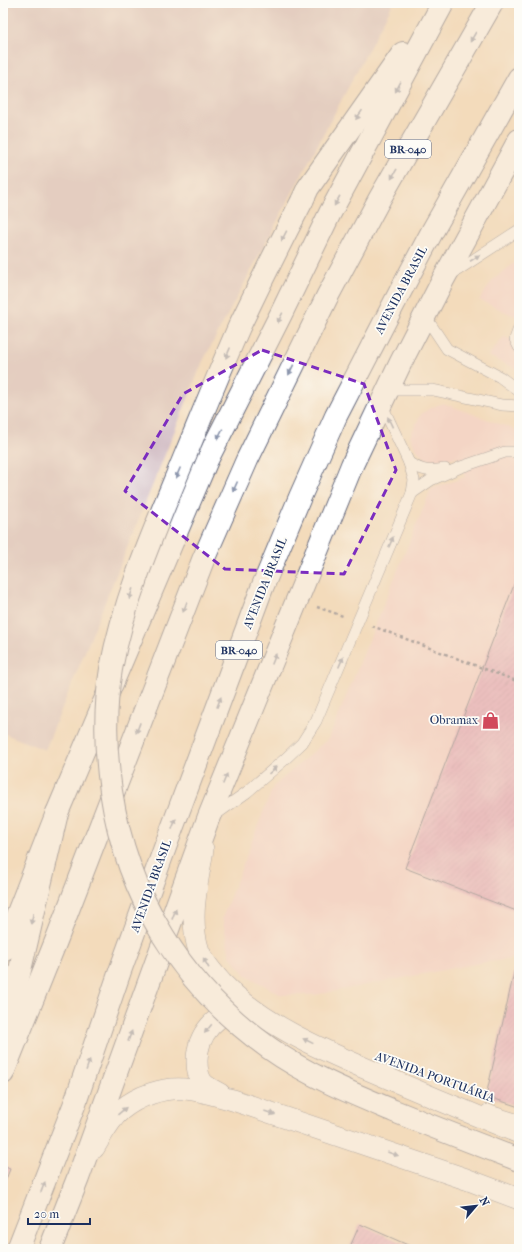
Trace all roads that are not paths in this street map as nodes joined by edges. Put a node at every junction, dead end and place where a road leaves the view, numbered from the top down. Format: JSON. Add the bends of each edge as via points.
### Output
{"nodes":[{"id":1,"x":438,"y":3,"type":"edge"},
{"id":2,"x":443,"y":3,"type":"edge"},
{"id":3,"x":492,"y":3,"type":"edge"},
{"id":4,"x":519,"y":78,"type":"edge"},
{"id":5,"x":519,"y":140,"type":"edge"},
{"id":6,"x":519,"y":230,"type":"edge"},
{"id":7,"x":443,"y":280,"type":"junction"},
{"id":8,"x":425,"y":316,"type":"junction"},
{"id":9,"x":519,"y":328,"type":"edge"},
{"id":10,"x":519,"y":347,"type":"edge"},
{"id":11,"x":519,"y":391,"type":"edge"},
{"id":12,"x":384,"y":397,"type":"junction"},
{"id":13,"x":519,"y":406,"type":"edge"},
{"id":14,"x":519,"y":452,"type":"edge"},
{"id":15,"x":409,"y":463,"type":"junction"},
{"id":16,"x":461,"y":467,"type":"junction"},
{"id":17,"x":412,"y":493,"type":"junction"},
{"id":18,"x":57,"y":813,"type":"junction"},
{"id":19,"x":208,"y":819,"type":"junction"},
{"id":20,"x":3,"y":950,"type":"edge"},
{"id":21,"x":255,"y":1011,"type":"junction"},
{"id":22,"x":3,"y":1042,"type":"edge"},
{"id":23,"x":343,"y":1058,"type":"junction"},
{"id":24,"x":3,"y":1072,"type":"edge"},
{"id":25,"x":233,"y":1100,"type":"junction"},
{"id":26,"x":519,"y":1120,"type":"edge"},
{"id":27,"x":519,"y":1133,"type":"edge"},
{"id":28,"x":519,"y":1160,"type":"edge"},
{"id":29,"x":78,"y":1178,"type":"junction"},
{"id":30,"x":519,"y":1199,"type":"edge"},
{"id":31,"x":18,"y":1249,"type":"edge"},
{"id":32,"x":50,"y":1249,"type":"edge"}],
"edges":[{"from":1,"to":28,"type":"highway","one_way":true,"bridge":true,"via":[[308,188],[244,316],[131,591],[118,636],[107,694],[105,734],[109,780],[124,852],[162,935],[209,996],[233,1020],[272,1050],[325,1081]]},
{"from":2,"to":18,"type":"highway","one_way":true,"via":[[330,213],[207,460]]},
{"from":3,"to":24,"type":"highway","number":"BR-040","one_way":true,"via":[[380,198],[247,460],[203,560]]},
{"from":31,"to":4,"type":"highway","name":"AVENIDA BRASIL","number":"BR-040","one_way":true,"via":[[75,1103],[120,971],[262,588],[297,504],[336,416],[400,292]]},
{"from":5,"to":7,"type":"highway"},
{"from":7,"to":6,"type":"lane","one_way":true},
{"from":7,"to":8,"type":"highway"},
{"from":8,"to":11,"type":"lane","via":[[447,349],[500,377]]},
{"from":8,"to":12,"type":"highway"},
{"from":9,"to":10,"type":"lane","via":[[515,339]]},
{"from":12,"to":13,"type":"lane","via":[[433,390],[502,405]]},
{"from":15,"to":12,"type":"lane","one_way":true},
{"from":19,"to":12,"type":"highway","one_way":true,"via":[[352,465]]},
{"from":14,"to":16,"type":"lane","via":[[505,452]]},
{"from":15,"to":16,"type":"lane","via":[[420,469],[432,471]]},
{"from":15,"to":17,"type":"lane","via":[[414,480]]},
{"from":16,"to":17,"type":"lane","via":[[431,480]]},
{"from":19,"to":17,"type":"lane","one_way":true,"via":[[247,792],[302,743],[316,721]]},
{"from":18,"to":20,"type":"highway"},
{"from":18,"to":22,"type":"highway","one_way":true},
{"from":21,"to":19,"type":"street","one_way":true,"via":[[228,990],[210,971],[200,952],[193,928],[195,895]]},
{"from":29,"to":19,"type":"highway","one_way":true},
{"from":23,"to":21,"type":"street","one_way":true,"via":[[287,1031]]},
{"from":21,"to":25,"type":"street","one_way":true,"via":[[242,1009],[221,1017],[204,1033],[199,1043],[199,1077],[208,1088]]},
{"from":23,"to":26,"type":"lane","name":"AVENIDA PORTUÁRIA"},
{"from":23,"to":27,"type":"street"},
{"from":29,"to":25,"type":"street","one_way":true,"via":[[104,1130],[121,1110],[138,1099],[177,1089],[198,1091]]},
{"from":25,"to":30,"type":"street","one_way":true},
{"from":29,"to":32,"type":"highway"}]}
